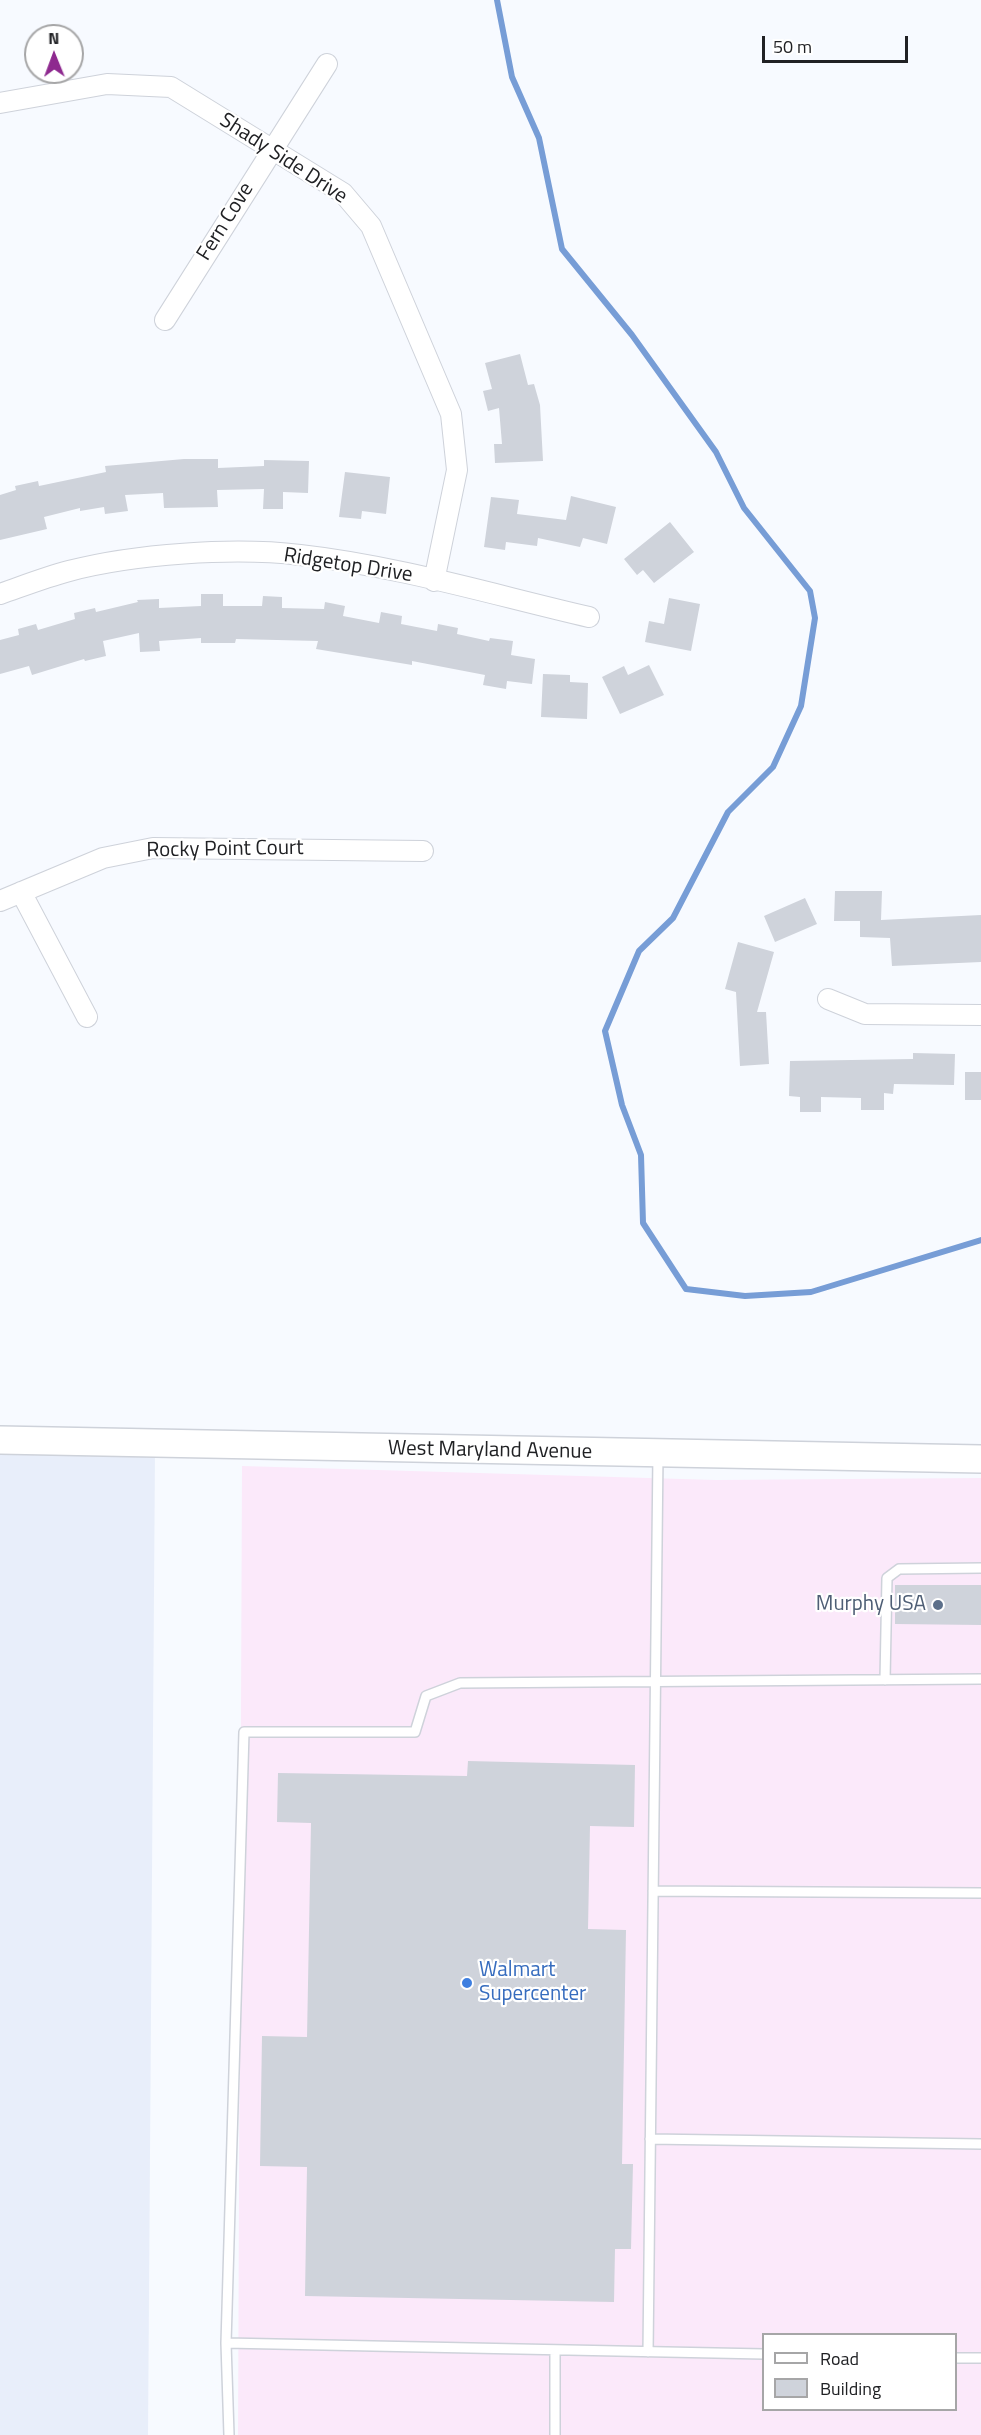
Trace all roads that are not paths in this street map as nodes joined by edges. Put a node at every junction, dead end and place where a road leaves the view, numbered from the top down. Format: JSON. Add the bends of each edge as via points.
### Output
{"nodes":[{"id":1,"x":327,"y":64,"type":"dead end"},
{"id":2,"x":0,"y":103,"type":"edge"},
{"id":3,"x":271,"y":148,"type":"junction"},
{"id":4,"x":165,"y":320,"type":"dead end"},
{"id":5,"x":434,"y":581,"type":"junction"},
{"id":6,"x":0,"y":594,"type":"edge"},
{"id":7,"x":589,"y":617,"type":"dead end"},
{"id":8,"x":423,"y":851,"type":"dead end"},
{"id":9,"x":21,"y":892,"type":"junction"},
{"id":10,"x":0,"y":901,"type":"edge"},
{"id":11,"x":828,"y":999,"type":"dead end"},
{"id":12,"x":981,"y":1015,"type":"edge"},
{"id":13,"x":87,"y":1017,"type":"dead end"},
{"id":14,"x":0,"y":1440,"type":"edge"},
{"id":15,"x":658,"y":1454,"type":"junction"},
{"id":16,"x":981,"y":1459,"type":"edge"},
{"id":17,"x":981,"y":1568,"type":"edge"},
{"id":18,"x":981,"y":1679,"type":"edge"},
{"id":19,"x":885,"y":1680,"type":"junction"},
{"id":20,"x":656,"y":1682,"type":"junction"},
{"id":21,"x":653,"y":1891,"type":"junction"},
{"id":22,"x":981,"y":1893,"type":"edge"},
{"id":23,"x":650,"y":2139,"type":"junction"},
{"id":24,"x":981,"y":2144,"type":"edge"},
{"id":25,"x":226,"y":2343,"type":"junction"},
{"id":26,"x":555,"y":2351,"type":"junction"},
{"id":27,"x":648,"y":2352,"type":"junction"},
{"id":28,"x":762,"y":2354,"type":"edge"},
{"id":29,"x":957,"y":2358,"type":"edge"},
{"id":30,"x":981,"y":2358,"type":"edge"},
{"id":31,"x":229,"y":2435,"type":"edge"},
{"id":32,"x":555,"y":2435,"type":"edge"}],
"edges":[{"from":1,"to":3,"type":"street","name":"Fern Cove"},
{"from":2,"to":3,"type":"street","name":"Shady Side Drive","via":[[107,84],[171,87]]},
{"from":3,"to":4,"type":"street","name":"Fern Cove"},
{"from":3,"to":5,"type":"street","name":"Shady Side Drive","via":[[343,193],[371,226],[451,414],[458,470]]},
{"from":5,"to":6,"type":"street","name":"Ridgetop Drive","via":[[298,554],[224,553],[142,557],[70,571]]},
{"from":5,"to":7,"type":"street","name":"Ridgetop Drive"},
{"from":8,"to":9,"type":"street","name":"Rocky Point Court","via":[[153,848],[103,858]]},
{"from":9,"to":10,"type":"street","name":"Rocky Point Court"},
{"from":9,"to":13,"type":"street"},
{"from":11,"to":12,"type":"street","via":[[865,1014]]},
{"from":14,"to":15,"type":"street","name":"West Maryland Avenue"},
{"from":15,"to":16,"type":"street","name":"West Maryland Avenue"},
{"from":15,"to":20,"type":"lane"},
{"from":17,"to":19,"type":"lane","via":[[899,1569],[887,1578]]},
{"from":18,"to":19,"type":"lane"},
{"from":19,"to":20,"type":"lane"},
{"from":20,"to":21,"type":"lane"},
{"from":20,"to":25,"type":"lane","via":[[460,1683],[426,1696],[415,1732],[244,1732]]},
{"from":21,"to":22,"type":"lane"},
{"from":21,"to":23,"type":"lane"},
{"from":23,"to":24,"type":"lane"},
{"from":23,"to":27,"type":"lane"},
{"from":25,"to":26,"type":"lane"},
{"from":25,"to":31,"type":"lane"},
{"from":26,"to":27,"type":"lane"},
{"from":26,"to":32,"type":"lane"},
{"from":27,"to":28,"type":"lane"},
{"from":29,"to":30,"type":"lane"}]}
